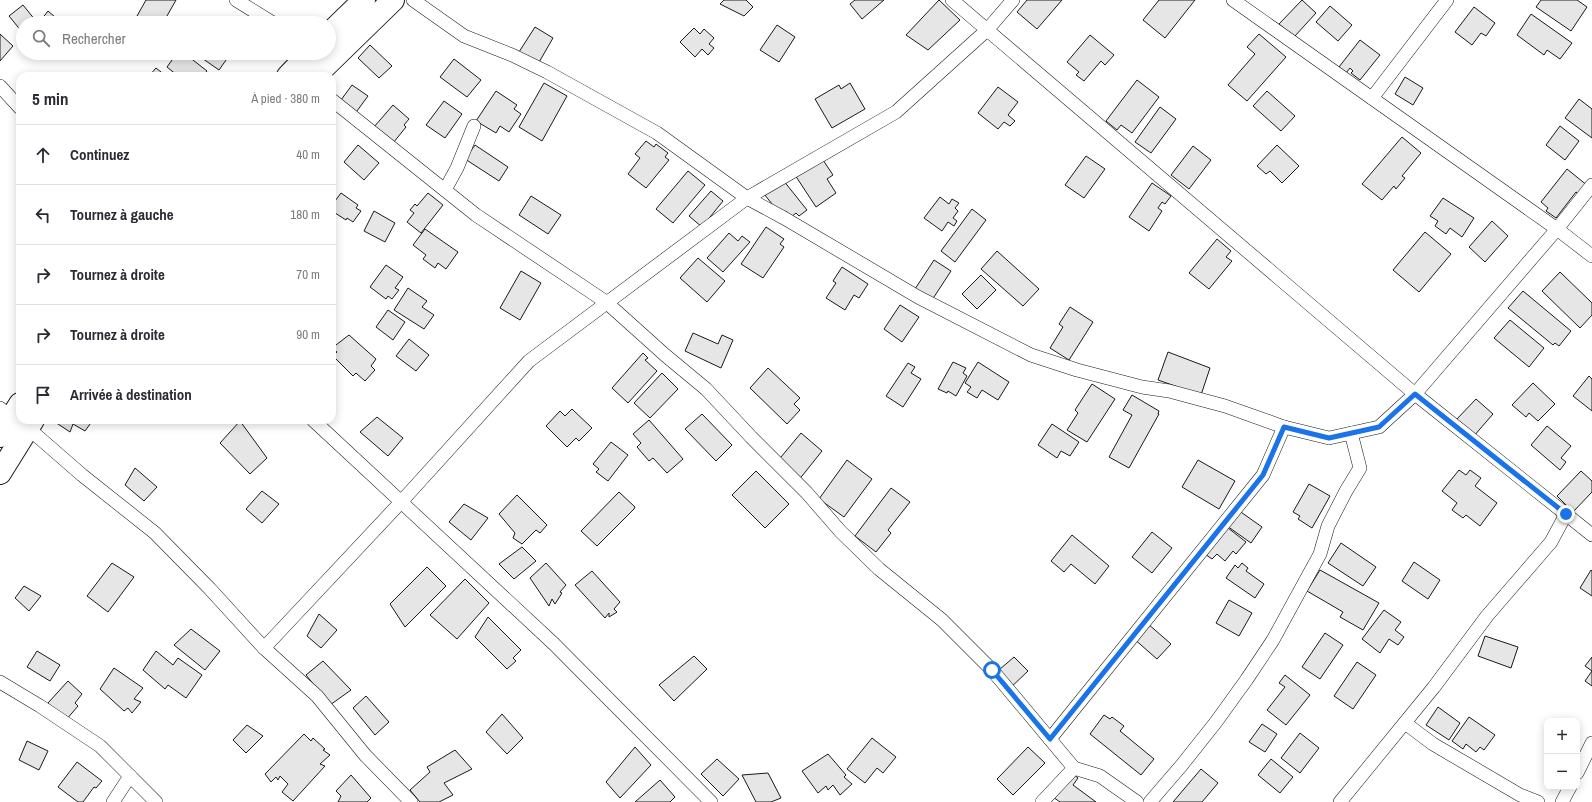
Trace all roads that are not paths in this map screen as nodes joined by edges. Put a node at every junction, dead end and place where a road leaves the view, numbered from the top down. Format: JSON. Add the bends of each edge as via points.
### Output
{"nodes":[{"id":1,"x":236,"y":0,"type":"edge"},
{"id":2,"x":364,"y":0,"type":"edge"},
{"id":3,"x":393,"y":0,"type":"edge"},
{"id":4,"x":413,"y":0,"type":"edge"},
{"id":5,"x":952,"y":0,"type":"edge"},
{"id":6,"x":1014,"y":0,"type":"edge"},
{"id":7,"x":1233,"y":0,"type":"edge"},
{"id":8,"x":1447,"y":0,"type":"edge"},
{"id":9,"x":262,"y":16,"type":"edge"},
{"id":10,"x":336,"y":27,"type":"edge"},
{"id":11,"x":987,"y":30,"type":"junction"},
{"id":12,"x":336,"y":56,"type":"edge"},
{"id":13,"x":303,"y":60,"type":"edge"},
{"id":14,"x":331,"y":60,"type":"edge"},
{"id":15,"x":292,"y":72,"type":"edge"},
{"id":16,"x":319,"y":72,"type":"edge"},
{"id":17,"x":0,"y":86,"type":"edge"},
{"id":18,"x":1372,"y":98,"type":"junction"},
{"id":19,"x":336,"y":103,"type":"edge"},
{"id":20,"x":16,"y":104,"type":"edge"},
{"id":21,"x":474,"y":126,"type":"dead end"},
{"id":22,"x":1592,"y":185,"type":"edge"},
{"id":23,"x":446,"y":190,"type":"junction"},
{"id":24,"x":747,"y":198,"type":"junction"},
{"id":25,"x":1557,"y":229,"type":"junction"},
{"id":26,"x":1592,"y":256,"type":"edge"},
{"id":27,"x":606,"y":302,"type":"junction"},
{"id":28,"x":1415,"y":394,"type":"junction"},
{"id":29,"x":15,"y":419,"type":"edge"},
{"id":30,"x":21,"y":424,"type":"edge"},
{"id":31,"x":317,"y":424,"type":"edge"},
{"id":32,"x":1284,"y":427,"type":"junction"},
{"id":33,"x":1351,"y":433,"type":"junction"},
{"id":34,"x":0,"y":473,"type":"edge"},
{"id":35,"x":401,"y":502,"type":"junction"},
{"id":36,"x":1566,"y":514,"type":"junction"},
{"id":37,"x":1592,"y":535,"type":"edge"},
{"id":38,"x":264,"y":648,"type":"junction"},
{"id":39,"x":0,"y":682,"type":"edge"},
{"id":40,"x":1405,"y":723,"type":"junction"},
{"id":41,"x":1050,"y":739,"type":"junction"},
{"id":42,"x":1592,"y":743,"type":"edge"},
{"id":43,"x":1580,"y":767,"type":"edge"},
{"id":44,"x":1074,"y":768,"type":"junction"},
{"id":45,"x":130,"y":776,"type":"junction"},
{"id":46,"x":1568,"y":790,"type":"edge"},
{"id":47,"x":113,"y":802,"type":"edge"},
{"id":48,"x":156,"y":802,"type":"edge"},
{"id":49,"x":411,"y":802,"type":"edge"},
{"id":50,"x":711,"y":802,"type":"edge"},
{"id":51,"x":1042,"y":802,"type":"edge"},
{"id":52,"x":1137,"y":802,"type":"edge"},
{"id":53,"x":1150,"y":802,"type":"edge"},
{"id":54,"x":1340,"y":802,"type":"edge"},
{"id":55,"x":1538,"y":802,"type":"edge"},
{"id":56,"x":1562,"y":802,"type":"edge"}],
"edges":[{"from":1,"to":9,"type":"street"},
{"from":2,"to":10,"type":"highway"},
{"from":3,"to":12,"type":"highway"},
{"from":4,"to":24,"type":"street","via":[[464,36],[547,72],[657,133]]},
{"from":5,"to":11,"type":"street"},
{"from":6,"to":11,"type":"street"},
{"from":7,"to":18,"type":"street"},
{"from":8,"to":18,"type":"street"},
{"from":11,"to":24,"type":"street","via":[[896,112]]},
{"from":11,"to":28,"type":"street"},
{"from":13,"to":15,"type":"highway"},
{"from":14,"to":16,"type":"highway"},
{"from":17,"to":20,"type":"street"},
{"from":18,"to":25,"type":"street"},
{"from":19,"to":23,"type":"street"},
{"from":21,"to":23,"type":"street"},
{"from":22,"to":25,"type":"street"},
{"from":23,"to":27,"type":"street","via":[[476,214]]},
{"from":24,"to":27,"type":"street"},
{"from":24,"to":32,"type":"street","via":[[918,297],[1031,355],[1134,386],[1169,391],[1225,406]]},
{"from":25,"to":26,"type":"street"},
{"from":25,"to":28,"type":"street"},
{"from":27,"to":35,"type":"street","via":[[529,361]]},
{"from":27,"to":41,"type":"street","via":[[664,355],[706,388],[862,553],[942,620],[992,670]]},
{"from":28,"to":33,"type":"street","via":[[1379,427]]},
{"from":28,"to":36,"type":"street"},
{"from":29,"to":34,"type":"highway"},
{"from":30,"to":38,"type":"street","via":[[155,534]]},
{"from":31,"to":35,"type":"street"},
{"from":32,"to":33,"type":"street","via":[[1329,438]]},
{"from":32,"to":41,"type":"street","via":[[1263,475]]},
{"from":33,"to":53,"type":"street","via":[[1360,468],[1328,526],[1320,554],[1298,596],[1247,680]]},
{"from":35,"to":38,"type":"street"},
{"from":35,"to":50,"type":"street","via":[[554,644]]},
{"from":36,"to":37,"type":"street"},
{"from":36,"to":40,"type":"street","via":[[1551,542],[1487,616]]},
{"from":38,"to":49,"type":"street","via":[[317,696],[365,755]]},
{"from":39,"to":45,"type":"street","via":[[100,746]]},
{"from":40,"to":54,"type":"street"},
{"from":40,"to":55,"type":"street","via":[[1433,744],[1520,795]]},
{"from":41,"to":44,"type":"street"},
{"from":42,"to":43,"type":"street"},
{"from":44,"to":51,"type":"street"},
{"from":44,"to":52,"type":"street","via":[[1100,776]]},
{"from":45,"to":47,"type":"street"},
{"from":45,"to":48,"type":"street"},
{"from":46,"to":56,"type":"street"}]}
